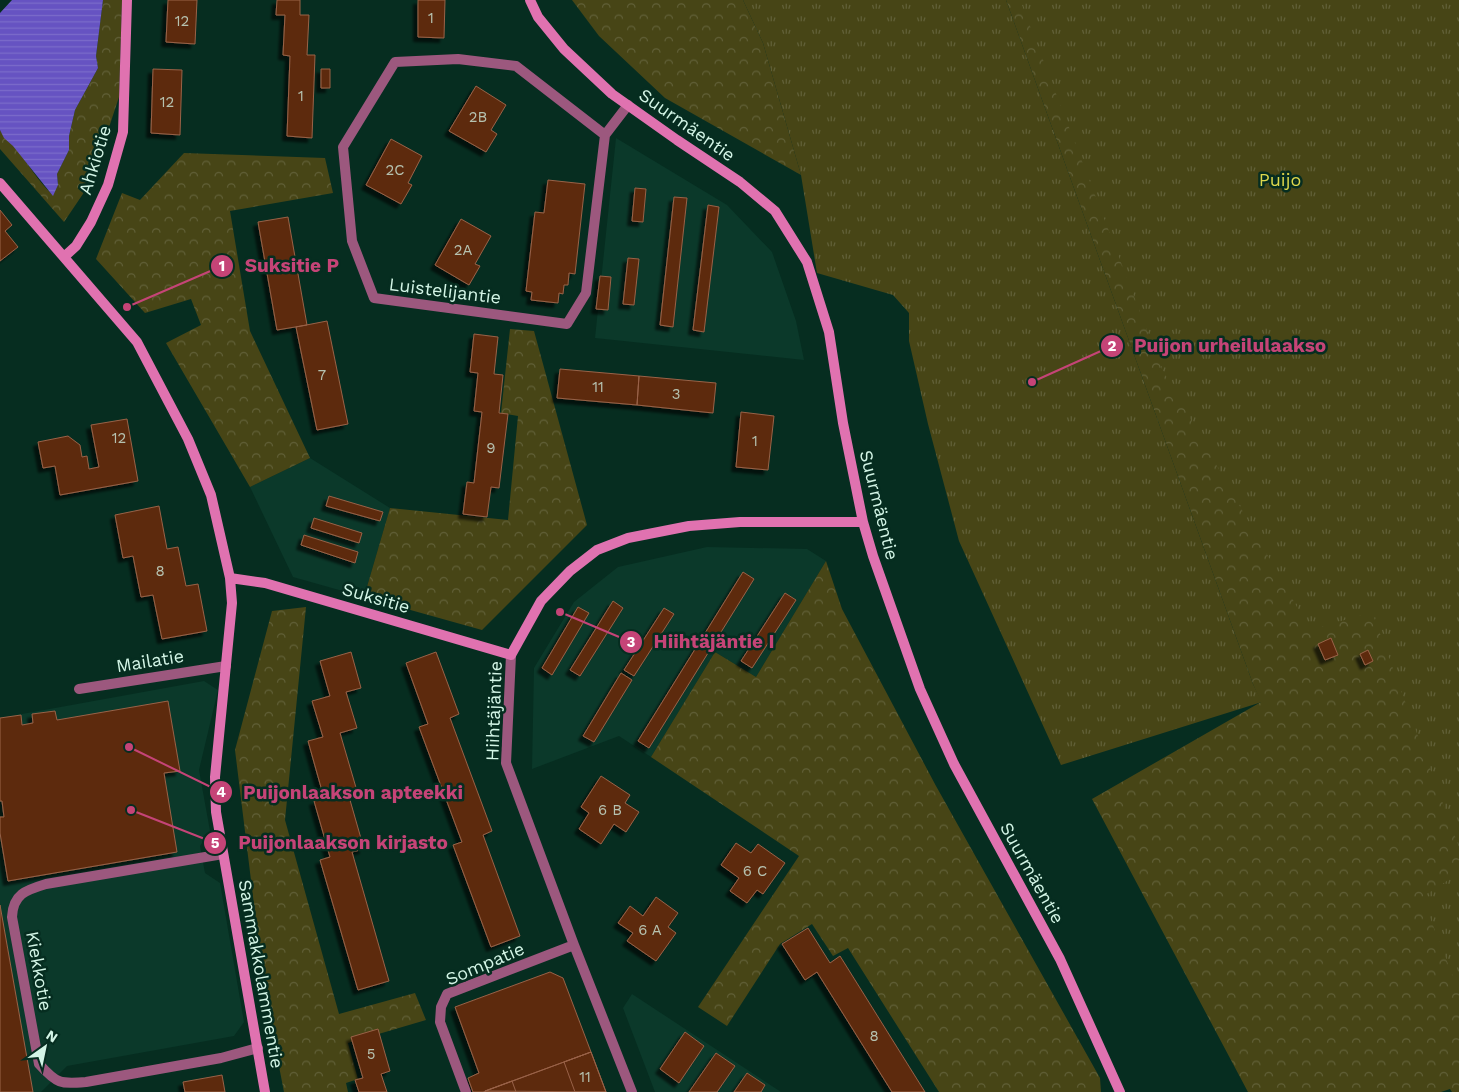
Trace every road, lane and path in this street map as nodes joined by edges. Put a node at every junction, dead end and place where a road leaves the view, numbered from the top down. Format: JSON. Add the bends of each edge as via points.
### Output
{"nodes":[{"id":1,"x":127,"y":0,"type":"edge"},
{"id":2,"x":530,"y":0,"type":"edge"},
{"id":3,"x":628,"y":105,"type":"junction"},
{"id":4,"x":605,"y":135,"type":"junction"},
{"id":5,"x":0,"y":183,"type":"edge"},
{"id":6,"x":64,"y":258,"type":"junction"},
{"id":7,"x":862,"y":522,"type":"junction"},
{"id":8,"x":230,"y":578,"type":"junction"},
{"id":9,"x":511,"y":655,"type":"junction"},
{"id":10,"x":226,"y":666,"type":"junction"},
{"id":11,"x":78,"y":689,"type":"dead end"},
{"id":12,"x":223,"y":854,"type":"junction"},
{"id":13,"x":574,"y":945,"type":"junction"},
{"id":14,"x":258,"y":1048,"type":"junction"},
{"id":15,"x":265,"y":1092,"type":"edge"},
{"id":16,"x":466,"y":1092,"type":"edge"},
{"id":17,"x":632,"y":1092,"type":"edge"},
{"id":18,"x":1120,"y":1092,"type":"edge"}],
"edges":[{"from":1,"to":6,"type":"street","name":"Ahkiotie","via":[[123,132],[108,184],[91,222]]},
{"from":2,"to":3,"type":"street","name":"Suurmäentie","via":[[538,17],[564,49]]},
{"from":3,"to":4,"type":"street"},
{"from":3,"to":7,"type":"street","name":"Suurmäentie","via":[[740,182],[775,212],[807,262],[829,332]]},
{"from":4,"to":4,"type":"street","name":"Luistelijantie","via":[[516,66],[458,59],[395,62],[343,147],[352,241],[374,298],[566,324],[586,293]]},
{"from":5,"to":6,"type":"street","name":"Sammakkolammentie"},
{"from":6,"to":8,"type":"street","name":"Sammakkolammentie","via":[[137,342],[188,438],[211,495]]},
{"from":7,"to":9,"type":"street","name":"Hiihtäjäntie","via":[[740,522],[689,526],[628,538],[597,550],[570,571],[541,601]]},
{"from":7,"to":18,"type":"street","name":"Suurmäentie","via":[[920,689],[954,764],[1060,959]]},
{"from":8,"to":9,"type":"street","name":"Suksitie","via":[[265,583]]},
{"from":8,"to":10,"type":"street","name":"Sammakkolammentie","via":[[232,603]]},
{"from":9,"to":13,"type":"street","name":"Hiihtäjäntie","via":[[506,763]]},
{"from":10,"to":11,"type":"street","name":"Mailatie"},
{"from":10,"to":12,"type":"street","name":"Sammakkolammentie","via":[[215,777],[216,812]]},
{"from":12,"to":14,"type":"street","name":"Sammakkolammentie"},
{"from":12,"to":14,"type":"street","name":"Kiekkotie","via":[[27,889],[13,907],[12,917],[39,1064],[51,1077],[65,1084],[86,1082],[221,1058]]},
{"from":13,"to":16,"type":"street","name":"Sompatie","via":[[447,994],[440,1022]]},
{"from":13,"to":17,"type":"street","name":"Hiihtäjäntie"},
{"from":14,"to":15,"type":"street","name":"Sammakkolammentie"}]}
